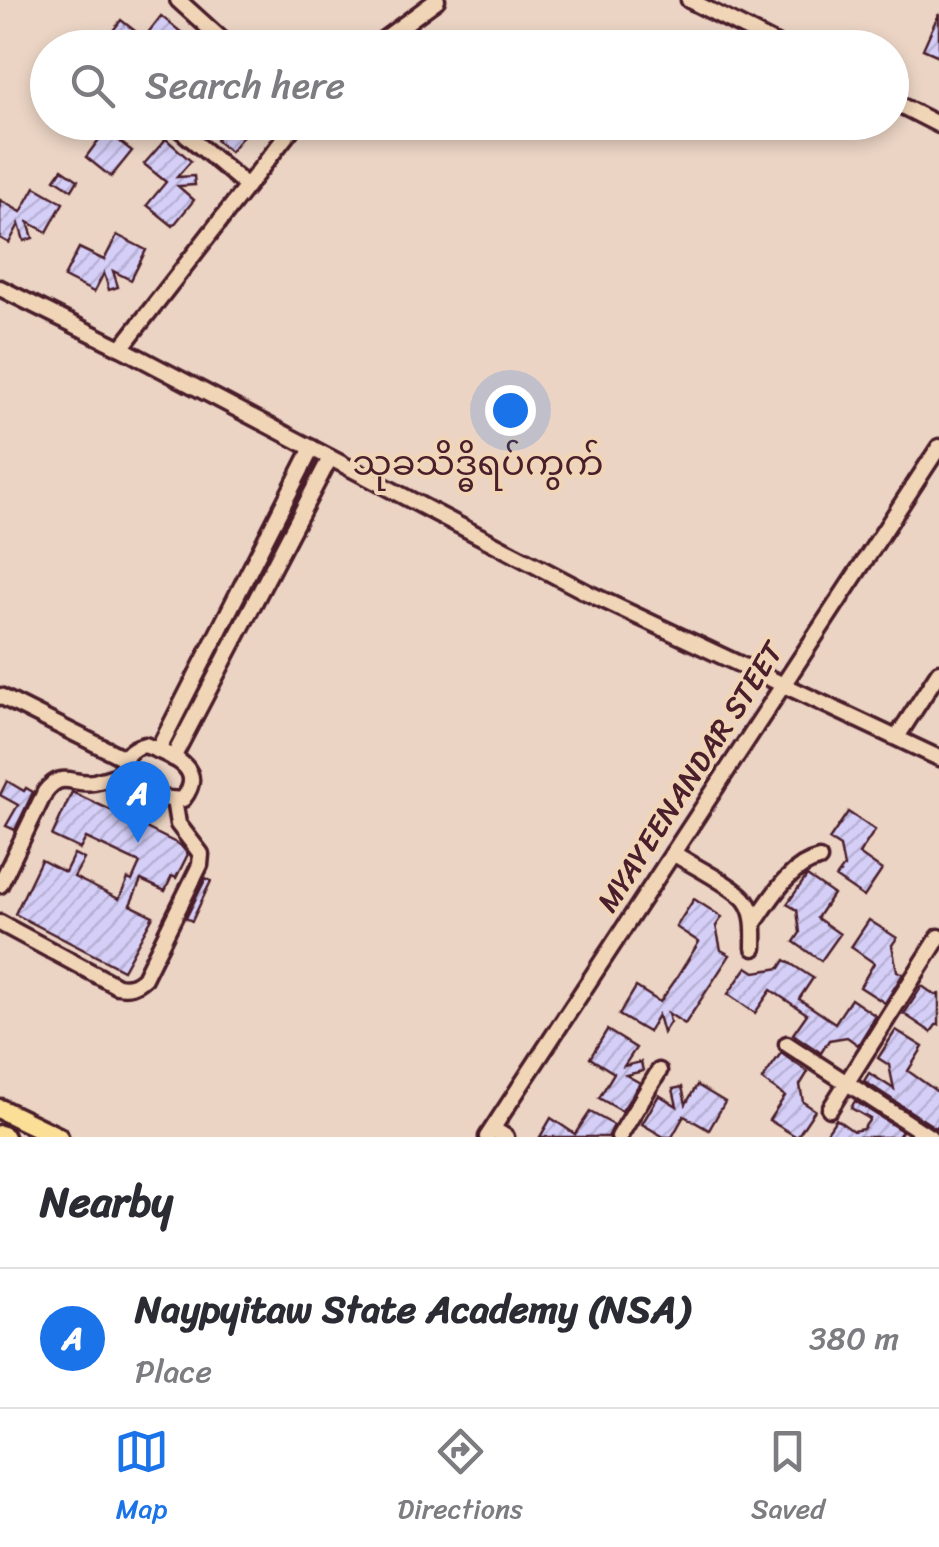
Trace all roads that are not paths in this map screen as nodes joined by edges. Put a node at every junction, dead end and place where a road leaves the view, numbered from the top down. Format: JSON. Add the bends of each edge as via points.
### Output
{"nodes":[{"id":1,"x":178,"y":0,"type":"edge"},
{"id":2,"x":437,"y":0,"type":"edge"},
{"id":3,"x":690,"y":0,"type":"edge"},
{"id":4,"x":211,"y":30,"type":"edge"},
{"id":5,"x":396,"y":30,"type":"edge"},
{"id":6,"x":749,"y":30,"type":"edge"},
{"id":7,"x":909,"y":110,"type":"edge"},
{"id":8,"x":939,"y":125,"type":"edge"},
{"id":9,"x":192,"y":140,"type":"edge"},
{"id":10,"x":283,"y":140,"type":"edge"},
{"id":11,"x":247,"y":186,"type":"junction"},
{"id":12,"x":0,"y":288,"type":"edge"},
{"id":13,"x":121,"y":348,"type":"junction"},
{"id":14,"x":312,"y":448,"type":"junction"},
{"id":15,"x":939,"y":448,"type":"edge"},
{"id":16,"x":330,"y":458,"type":"junction"},
{"id":17,"x":939,"y":672,"type":"edge"},
{"id":18,"x":783,"y":685,"type":"junction"},
{"id":19,"x":933,"y":692,"type":"edge"},
{"id":20,"x":0,"y":696,"type":"edge"},
{"id":21,"x":896,"y":737,"type":"junction"},
{"id":22,"x":158,"y":750,"type":"junction"},
{"id":23,"x":124,"y":758,"type":"junction"},
{"id":24,"x":173,"y":758,"type":"junction"},
{"id":25,"x":939,"y":758,"type":"edge"},
{"id":26,"x":121,"y":774,"type":"junction"},
{"id":27,"x":174,"y":800,"type":"junction"},
{"id":28,"x":672,"y":854,"type":"junction"},
{"id":29,"x":819,"y":859,"type":"dead end"},
{"id":30,"x":0,"y":885,"type":"edge"},
{"id":31,"x":0,"y":923,"type":"edge"},
{"id":32,"x":754,"y":923,"type":"junction"},
{"id":33,"x":937,"y":945,"type":"edge"},
{"id":34,"x":754,"y":948,"type":"dead end"},
{"id":35,"x":787,"y":1044,"type":"dead end"},
{"id":36,"x":659,"y":1071,"type":"dead end"},
{"id":37,"x":846,"y":1082,"type":"junction"},
{"id":38,"x":0,"y":1108,"type":"edge"},
{"id":39,"x":830,"y":1109,"type":"dead end"},
{"id":40,"x":495,"y":1134,"type":"edge"},
{"id":41,"x":58,"y":1137,"type":"edge"},
{"id":42,"x":618,"y":1137,"type":"edge"},
{"id":43,"x":930,"y":1137,"type":"edge"}],
"edges":[{"from":1,"to":4,"type":"street"},
{"from":2,"to":5,"type":"street"},
{"from":3,"to":6,"type":"street"},
{"from":7,"to":8,"type":"street"},
{"from":9,"to":11,"type":"street"},
{"from":10,"to":11,"type":"street"},
{"from":11,"to":13,"type":"street"},
{"from":12,"to":13,"type":"street"},
{"from":13,"to":14,"type":"street"},
{"from":14,"to":16,"type":"street"},
{"from":14,"to":22,"type":"street"},
{"from":15,"to":18,"type":"street","name":"MYAYEENANDAR STEET"},
{"from":16,"to":18,"type":"street","via":[[588,593]]},
{"from":16,"to":24,"type":"street"},
{"from":17,"to":19,"type":"street"},
{"from":18,"to":21,"type":"street"},
{"from":18,"to":28,"type":"street","name":"MYAYEENANDAR STEET"},
{"from":19,"to":21,"type":"street"},
{"from":20,"to":23,"type":"street"},
{"from":21,"to":25,"type":"street"},
{"from":22,"to":23,"type":"street","via":[[144,745]]},
{"from":22,"to":24,"type":"street"},
{"from":23,"to":26,"type":"street"},
{"from":24,"to":27,"type":"street","via":[[186,766],[192,782],[183,799]]},
{"from":26,"to":27,"type":"street"},
{"from":26,"to":30,"type":"street","via":[[92,783],[52,782]]},
{"from":27,"to":31,"type":"street","via":[[178,824],[201,854],[200,865],[136,985],[117,986]]},
{"from":28,"to":32,"type":"street","via":[[736,892]]},
{"from":28,"to":40,"type":"street","name":"MYAYEENANDAR STEET"},
{"from":29,"to":32,"type":"street","via":[[793,872]]},
{"from":32,"to":34,"type":"street"},
{"from":33,"to":37,"type":"street"},
{"from":35,"to":37,"type":"street"},
{"from":36,"to":42,"type":"street"},
{"from":37,"to":39,"type":"street"},
{"from":37,"to":43,"type":"street"},
{"from":38,"to":41,"type":"main road"}]}
